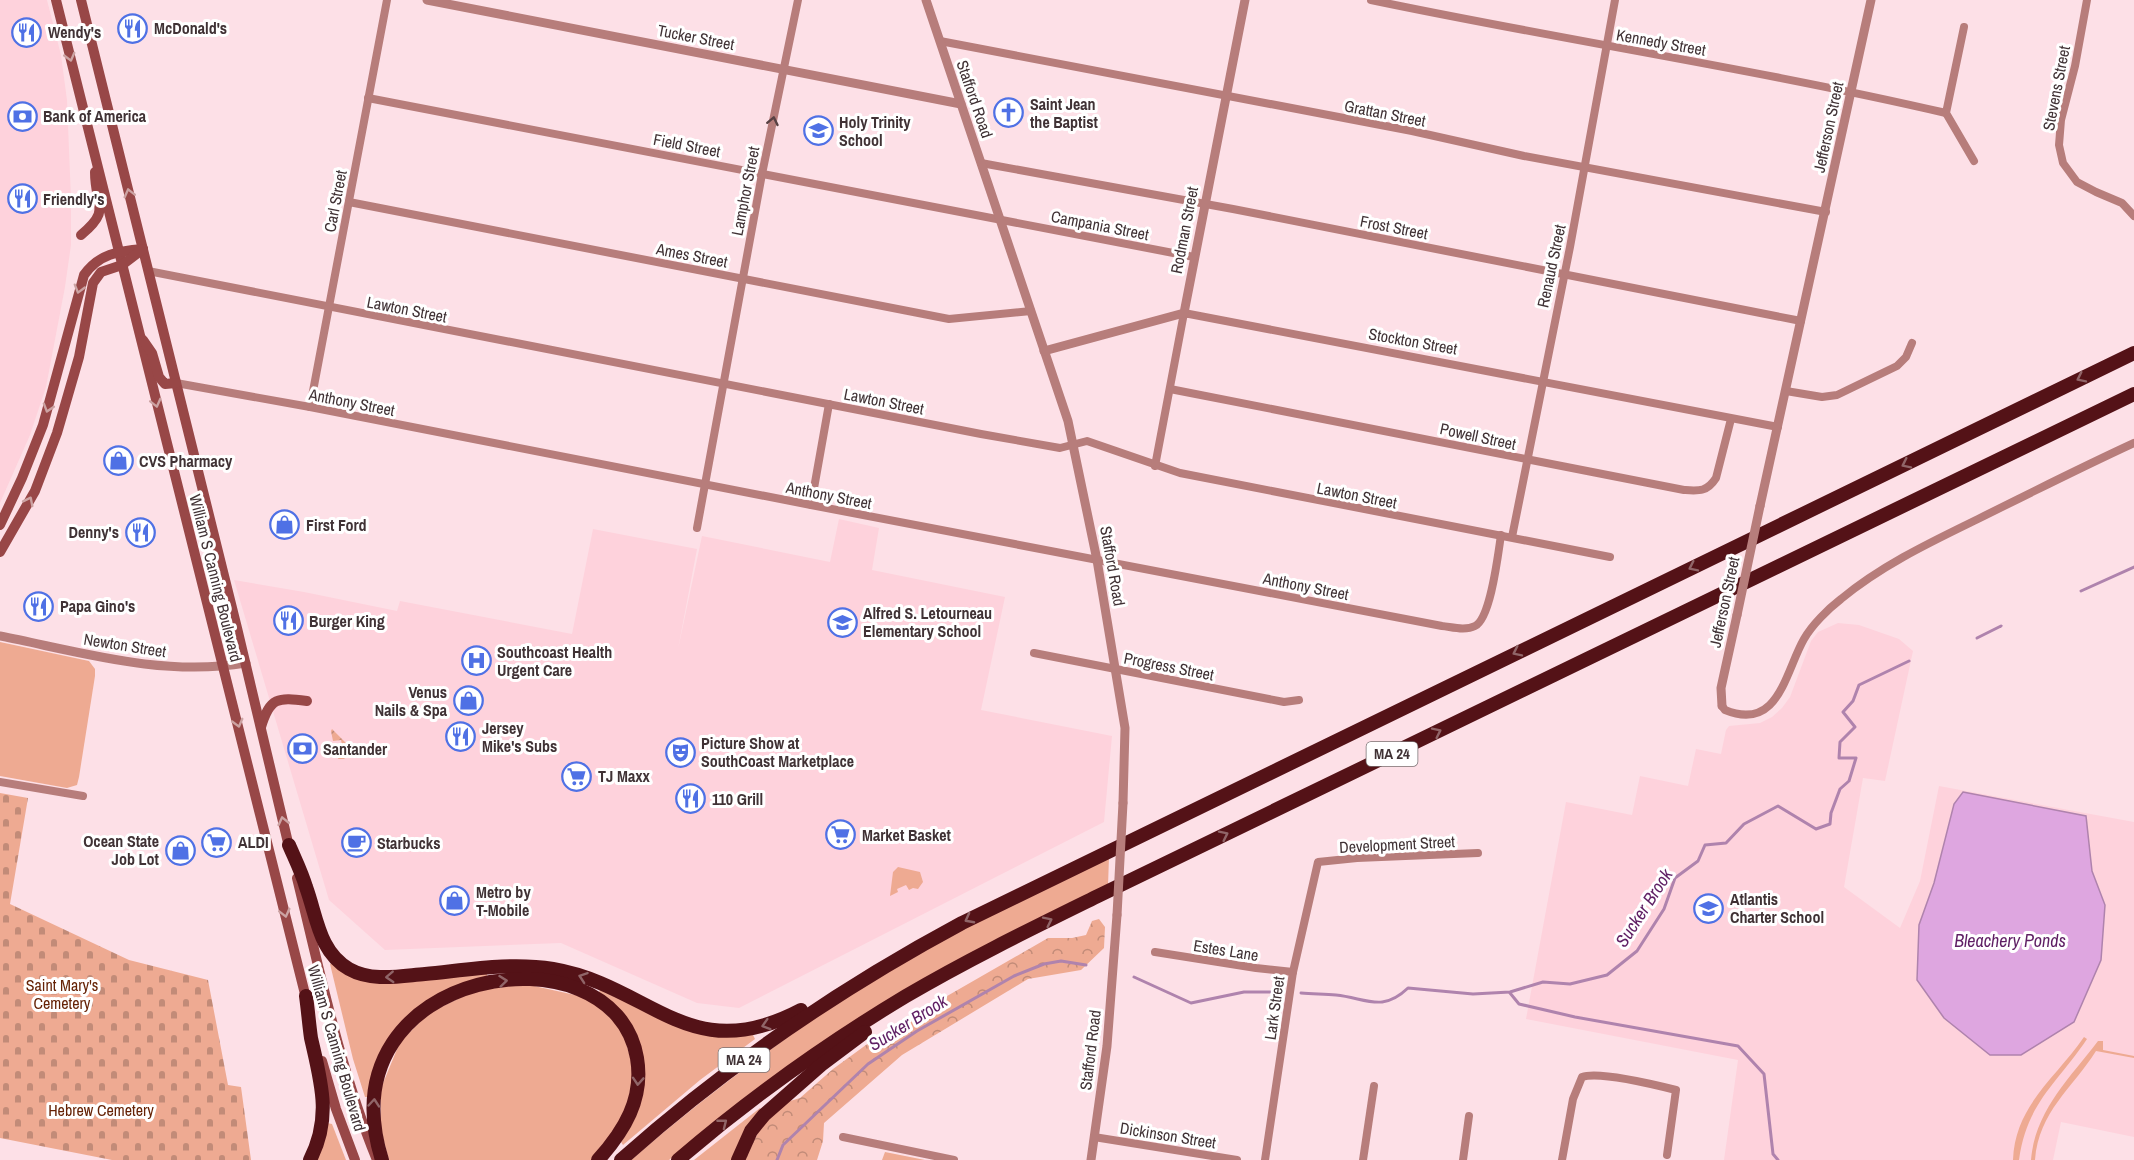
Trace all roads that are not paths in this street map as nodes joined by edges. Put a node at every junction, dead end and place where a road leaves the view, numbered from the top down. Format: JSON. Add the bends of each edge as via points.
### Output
{"nodes":[{"id":1,"x":56,"y":0,"type":"edge"},
{"id":2,"x":81,"y":0,"type":"edge"},
{"id":3,"x":387,"y":0,"type":"edge"},
{"id":4,"x":427,"y":0,"type":"edge"},
{"id":5,"x":798,"y":0,"type":"edge"},
{"id":6,"x":926,"y":0,"type":"edge"},
{"id":7,"x":1245,"y":0,"type":"edge"},
{"id":8,"x":1371,"y":0,"type":"edge"},
{"id":9,"x":1615,"y":0,"type":"edge"},
{"id":10,"x":1871,"y":0,"type":"edge"},
{"id":11,"x":2086,"y":0,"type":"edge"},
{"id":12,"x":1964,"y":27,"type":"dead end"},
{"id":13,"x":940,"y":41,"type":"junction"},
{"id":14,"x":1606,"y":46,"type":"junction"},
{"id":15,"x":784,"y":69,"type":"junction"},
{"id":16,"x":1851,"y":91,"type":"junction"},
{"id":17,"x":1225,"y":95,"type":"junction"},
{"id":18,"x":368,"y":98,"type":"junction"},
{"id":19,"x":961,"y":104,"type":"junction"},
{"id":20,"x":1946,"y":113,"type":"junction"},
{"id":21,"x":95,"y":157,"type":"junction"},
{"id":22,"x":1974,"y":161,"type":"dead end"},
{"id":23,"x":981,"y":163,"type":"junction"},
{"id":24,"x":1584,"y":167,"type":"junction"},
{"id":25,"x":762,"y":174,"type":"junction"},
{"id":26,"x":349,"y":202,"type":"junction"},
{"id":27,"x":1204,"y":203,"type":"junction"},
{"id":28,"x":1826,"y":212,"type":"junction"},
{"id":29,"x":2134,"y":216,"type":"edge"},
{"id":30,"x":1000,"y":220,"type":"junction"},
{"id":31,"x":81,"y":235,"type":"dead end"},
{"id":32,"x":143,"y":249,"type":"junction"},
{"id":33,"x":119,"y":251,"type":"junction"},
{"id":34,"x":1194,"y":257,"type":"junction"},
{"id":35,"x":122,"y":265,"type":"junction"},
{"id":36,"x":148,"y":272,"type":"junction"},
{"id":37,"x":1564,"y":275,"type":"junction"},
{"id":38,"x":743,"y":278,"type":"junction"},
{"id":39,"x":329,"y":308,"type":"junction"},
{"id":40,"x":1031,"y":311,"type":"junction"},
{"id":41,"x":1184,"y":313,"type":"junction"},
{"id":42,"x":1802,"y":321,"type":"junction"},
{"id":43,"x":139,"y":335,"type":"junction"},
{"id":44,"x":1912,"y":343,"type":"dead end"},
{"id":45,"x":64,"y":351,"type":"junction"},
{"id":46,"x":1044,"y":351,"type":"junction"},
{"id":47,"x":2134,"y":353,"type":"edge"},
{"id":48,"x":79,"y":357,"type":"junction"},
{"id":49,"x":1542,"y":382,"type":"junction"},
{"id":50,"x":176,"y":383,"type":"junction"},
{"id":51,"x":723,"y":385,"type":"junction"},
{"id":52,"x":1170,"y":389,"type":"junction"},
{"id":53,"x":1786,"y":391,"type":"junction"},
{"id":54,"x":2134,"y":394,"type":"edge"},
{"id":55,"x":830,"y":404,"type":"junction"},
{"id":56,"x":310,"y":407,"type":"junction"},
{"id":57,"x":1731,"y":419,"type":"junction"},
{"id":58,"x":1778,"y":427,"type":"junction"},
{"id":59,"x":2134,"y":443,"type":"edge"},
{"id":60,"x":1074,"y":444,"type":"junction"},
{"id":61,"x":1528,"y":461,"type":"junction"},
{"id":62,"x":29,"y":462,"type":"junction"},
{"id":63,"x":1155,"y":466,"type":"junction"},
{"id":64,"x":44,"y":470,"type":"junction"},
{"id":65,"x":705,"y":484,"type":"junction"},
{"id":66,"x":811,"y":505,"type":"junction"},
{"id":67,"x":0,"y":525,"type":"edge"},
{"id":68,"x":697,"y":528,"type":"dead end"},
{"id":69,"x":1501,"y":535,"type":"junction"},
{"id":70,"x":1512,"y":537,"type":"junction"},
{"id":71,"x":0,"y":552,"type":"edge"},
{"id":72,"x":1610,"y":557,"type":"dead end"},
{"id":73,"x":1097,"y":560,"type":"junction"},
{"id":74,"x":0,"y":636,"type":"edge"},
{"id":75,"x":1034,"y":653,"type":"dead end"},
{"id":76,"x":246,"y":663,"type":"junction"},
{"id":77,"x":223,"y":667,"type":"junction"},
{"id":78,"x":1115,"y":670,"type":"junction"},
{"id":79,"x":1299,"y":700,"type":"dead end"},
{"id":80,"x":307,"y":701,"type":"dead end"},
{"id":81,"x":1722,"y":706,"type":"joint"},
{"id":82,"x":261,"y":728,"type":"junction"},
{"id":83,"x":0,"y":782,"type":"edge"},
{"id":84,"x":83,"y":796,"type":"dead end"},
{"id":85,"x":289,"y":845,"type":"junction"},
{"id":86,"x":1478,"y":853,"type":"dead end"},
{"id":87,"x":1318,"y":862,"type":"joint"},
{"id":88,"x":1024,"y":933,"type":"junction"},
{"id":89,"x":1155,"y":952,"type":"dead end"},
{"id":90,"x":875,"y":972,"type":"junction"},
{"id":91,"x":1293,"y":972,"type":"junction"},
{"id":92,"x":306,"y":996,"type":"junction"},
{"id":93,"x":1374,"y":1086,"type":"dead end"},
{"id":94,"x":1469,"y":1116,"type":"dead end"},
{"id":95,"x":843,"y":1137,"type":"dead end"},
{"id":96,"x":1094,"y":1137,"type":"junction"},
{"id":97,"x":1667,"y":1155,"type":"dead end"},
{"id":98,"x":310,"y":1160,"type":"edge"},
{"id":99,"x":355,"y":1160,"type":"edge"},
{"id":100,"x":379,"y":1160,"type":"edge"},
{"id":101,"x":598,"y":1160,"type":"edge"},
{"id":102,"x":621,"y":1160,"type":"edge"},
{"id":103,"x":678,"y":1160,"type":"edge"},
{"id":104,"x":738,"y":1160,"type":"edge"},
{"id":105,"x":954,"y":1160,"type":"edge"},
{"id":106,"x":1091,"y":1160,"type":"edge"},
{"id":107,"x":1237,"y":1160,"type":"edge"},
{"id":108,"x":1265,"y":1160,"type":"edge"},
{"id":109,"x":1363,"y":1160,"type":"edge"},
{"id":110,"x":1463,"y":1160,"type":"edge"},
{"id":111,"x":1562,"y":1160,"type":"edge"}],
"edges":[{"from":1,"to":21,"type":"main road","name":"William S Canning Boulevard","one_way":true},
{"from":32,"to":2,"type":"main road","name":"William S Canning Boulevard","one_way":true},
{"from":3,"to":18,"type":"street","name":"Carl Street"},
{"from":4,"to":15,"type":"street","name":"Tucker Street"},
{"from":5,"to":15,"type":"street","name":"Lamphor Street"},
{"from":6,"to":13,"type":"street","name":"Stafford Road"},
{"from":7,"to":17,"type":"street","name":"Rodman Street"},
{"from":8,"to":14,"type":"street","name":"Kennedy Street"},
{"from":9,"to":14,"type":"street","name":"Renaud Street"},
{"from":10,"to":16,"type":"street","name":"Jefferson Street"},
{"from":11,"to":29,"type":"street","name":"Stevens Street","via":[[2061,120],[2059,145],[2063,163],[2077,182],[2122,203]]},
{"from":12,"to":20,"type":"street"},
{"from":13,"to":17,"type":"street","name":"Grattan Street"},
{"from":13,"to":19,"type":"street","name":"Stafford Road"},
{"from":14,"to":16,"type":"street","name":"Kennedy Street"},
{"from":14,"to":24,"type":"street","name":"Renaud Street"},
{"from":15,"to":19,"type":"street","name":"Tucker Street"},
{"from":25,"to":15,"type":"street","name":"Lamphor Street","one_way":true},
{"from":16,"to":20,"type":"street","name":"Kennedy Street"},
{"from":16,"to":28,"type":"street","name":"Jefferson Street"},
{"from":17,"to":24,"type":"street","name":"Grattan Street"},
{"from":17,"to":27,"type":"street","name":"Rodman Street"},
{"from":18,"to":25,"type":"street","name":"Field Street"},
{"from":18,"to":26,"type":"street","name":"Carl Street"},
{"from":19,"to":23,"type":"street","name":"Stafford Road"},
{"from":20,"to":22,"type":"street"},
{"from":21,"to":31,"type":"main road","via":[[100,212]]},
{"from":21,"to":33,"type":"main road","name":"William S Canning Boulevard"},
{"from":23,"to":27,"type":"street","name":"Frost Street"},
{"from":23,"to":30,"type":"street","name":"Stafford Road"},
{"from":24,"to":28,"type":"street","name":"Grattan Street"},
{"from":24,"to":37,"type":"street","name":"Renaud Street"},
{"from":25,"to":30,"type":"street","name":"Field Street"},
{"from":25,"to":38,"type":"street","name":"Lamphor Street"},
{"from":26,"to":38,"type":"street","name":"Ames Street"},
{"from":26,"to":39,"type":"street","name":"Carl Street"},
{"from":27,"to":34,"type":"street","name":"Rodman Street"},
{"from":27,"to":37,"type":"street","name":"Frost Street"},
{"from":28,"to":42,"type":"street","name":"Jefferson Street"},
{"from":30,"to":34,"type":"street","name":"Campania Street"},
{"from":30,"to":40,"type":"street","name":"Stafford Road"},
{"from":32,"to":33,"type":"main road"},
{"from":32,"to":35,"type":"main road"},
{"from":32,"to":36,"type":"main road","name":"William S Canning Boulevard"},
{"from":33,"to":35,"type":"main road","name":"William S Canning Boulevard"},
{"from":33,"to":45,"type":"main road","one_way":true,"via":[[101,257],[84,275]]},
{"from":34,"to":41,"type":"street","name":"Rodman Street"},
{"from":35,"to":43,"type":"main road","name":"William S Canning Boulevard"},
{"from":35,"to":48,"type":"main road","via":[[101,272],[93,283]]},
{"from":36,"to":39,"type":"street","name":"Lawton Street"},
{"from":36,"to":50,"type":"main road","name":"William S Canning Boulevard"},
{"from":37,"to":42,"type":"street","name":"Frost Street"},
{"from":37,"to":49,"type":"street","name":"Renaud Street"},
{"from":38,"to":40,"type":"street","name":"Ames Street","via":[[949,320]]},
{"from":38,"to":51,"type":"street","name":"Lamphor Street"},
{"from":39,"to":51,"type":"street","name":"Lawton Street"},
{"from":39,"to":56,"type":"street","name":"Carl Street"},
{"from":40,"to":46,"type":"street","name":"Stafford Road"},
{"from":41,"to":46,"type":"street","name":"Stockton Street"},
{"from":41,"to":49,"type":"street","name":"Stockton Street"},
{"from":41,"to":52,"type":"street","name":"Rodman Street"},
{"from":42,"to":53,"type":"street","name":"Jefferson Street"},
{"from":43,"to":50,"type":"main road","via":[[152,353],[159,378],[165,384]]},
{"from":43,"to":77,"type":"main road","name":"William S Canning Boulevard","one_way":true},
{"from":44,"to":53,"type":"street","via":[[1897,366],[1837,395],[1822,398]]},
{"from":45,"to":48,"type":"main road"},
{"from":45,"to":62,"type":"main road","one_way":true},
{"from":46,"to":60,"type":"street","name":"Stafford Road"},
{"from":47,"to":90,"type":"highway","number":"MA 24","one_way":true,"via":[[1021,893]]},
{"from":48,"to":64,"type":"main road"},
{"from":49,"to":57,"type":"street","name":"Stockton Street"},
{"from":49,"to":61,"type":"street","name":"Renaud Street"},
{"from":50,"to":56,"type":"street","name":"Anthony Street"},
{"from":50,"to":76,"type":"main road","name":"William S Canning Boulevard"},
{"from":51,"to":55,"type":"street","name":"Lawton Street"},
{"from":51,"to":65,"type":"street","name":"Lamphor Street"},
{"from":52,"to":61,"type":"street","name":"Powell Street"},
{"from":52,"to":63,"type":"street","name":"Rodman Street"},
{"from":53,"to":58,"type":"street","name":"Jefferson Street"},
{"from":88,"to":54,"type":"highway","number":"MA 24","one_way":true},
{"from":55,"to":60,"type":"street","name":"Lawton Street","via":[[1060,448]]},
{"from":55,"to":66,"type":"street"},
{"from":56,"to":65,"type":"street","name":"Anthony Street"},
{"from":57,"to":58,"type":"street","name":"Stockton Street"},
{"from":57,"to":61,"type":"street","name":"Powell Street","via":[[1716,478],[1705,490],[1684,490]]},
{"from":58,"to":81,"type":"street","name":"Jefferson Street","bridge":true,"via":[[1721,688]]},
{"from":59,"to":81,"type":"street","name":"Jefferson Street","via":[[1935,540],[1880,572],[1841,598],[1805,637],[1772,703],[1754,714],[1725,710]]},
{"from":60,"to":63,"type":"street","name":"Lawton Street","via":[[1087,441]]},
{"from":60,"to":73,"type":"street","name":"Stafford Road"},
{"from":61,"to":70,"type":"street","name":"Renaud Street"},
{"from":62,"to":64,"type":"main road"},
{"from":62,"to":67,"type":"main road"},
{"from":63,"to":69,"type":"street","name":"Lawton Street","via":[[1335,505]]},
{"from":71,"to":64,"type":"main road","one_way":true},
{"from":65,"to":66,"type":"street","name":"Anthony Street"},
{"from":65,"to":68,"type":"street","name":"Lamphor Street"},
{"from":66,"to":73,"type":"street","name":"Anthony Street"},
{"from":69,"to":70,"type":"street","name":"Lawton Street"},
{"from":69,"to":73,"type":"street","name":"Anthony Street","via":[[1487,609],[1480,622],[1467,629]]},
{"from":70,"to":72,"type":"street","name":"Lawton Street"},
{"from":73,"to":78,"type":"street","name":"Stafford Road"},
{"from":74,"to":77,"type":"street","name":"Newton Street","via":[[170,668]]},
{"from":75,"to":78,"type":"street","name":"Progress Street"},
{"from":76,"to":77,"type":"street","name":"Newton Street"},
{"from":76,"to":82,"type":"main road","name":"William S Canning Boulevard"},
{"from":77,"to":92,"type":"main road","name":"William S Canning Boulevard","one_way":true},
{"from":78,"to":79,"type":"street","name":"Progress Street","via":[[1284,702]]},
{"from":78,"to":96,"type":"street","name":"Stafford Road","bridge":true,"via":[[1125,728],[1123,803],[1107,1046]]},
{"from":80,"to":82,"type":"main road","via":[[287,698],[274,702],[268,707]]},
{"from":85,"to":82,"type":"main road","name":"William S Canning Boulevard","one_way":true},
{"from":83,"to":84,"type":"street"},
{"from":90,"to":85,"type":"highway","one_way":true,"via":[[783,1019],[756,1029],[736,1031],[685,1024],[591,980],[552,969],[513,966],[390,977],[363,975],[336,960],[324,942]]},
{"from":85,"to":100,"type":"main road","name":"William S Canning Boulevard","via":[[342,1055]]},
{"from":86,"to":87,"type":"street","name":"Development Street"},
{"from":87,"to":91,"type":"street","name":"Lark Street"},
{"from":103,"to":88,"type":"highway","number":"MA 24","one_way":true,"via":[[749,1102],[840,1038],[916,990]]},
{"from":88,"to":104,"type":"highway","via":[[837,1052],[757,1123]]},
{"from":89,"to":91,"type":"street","name":"Estes Lane"},
{"from":90,"to":102,"type":"highway","number":"MA 24","via":[[736,1065]]},
{"from":91,"to":108,"type":"street","name":"Lark Street"},
{"from":92,"to":98,"type":"highway","via":[[323,1096],[322,1124]]},
{"from":92,"to":99,"type":"main road","name":"William S Canning Boulevard","via":[[329,1085]]},
{"from":93,"to":109,"type":"street"},
{"from":94,"to":110,"type":"street"},
{"from":95,"to":105,"type":"street"},
{"from":96,"to":106,"type":"street","name":"Stafford Road"},
{"from":96,"to":107,"type":"street","name":"Dickinson Street"},
{"from":97,"to":111,"type":"street","via":[[1676,1090],[1587,1076],[1581,1078],[1573,1099]]},
{"from":100,"to":101,"type":"highway","one_way":true,"via":[[375,1093],[381,1066],[397,1035],[418,1014],[444,998],[472,986],[514,980],[556,983],[594,996],[618,1016],[631,1038],[639,1067],[635,1101],[620,1134]]}]}
